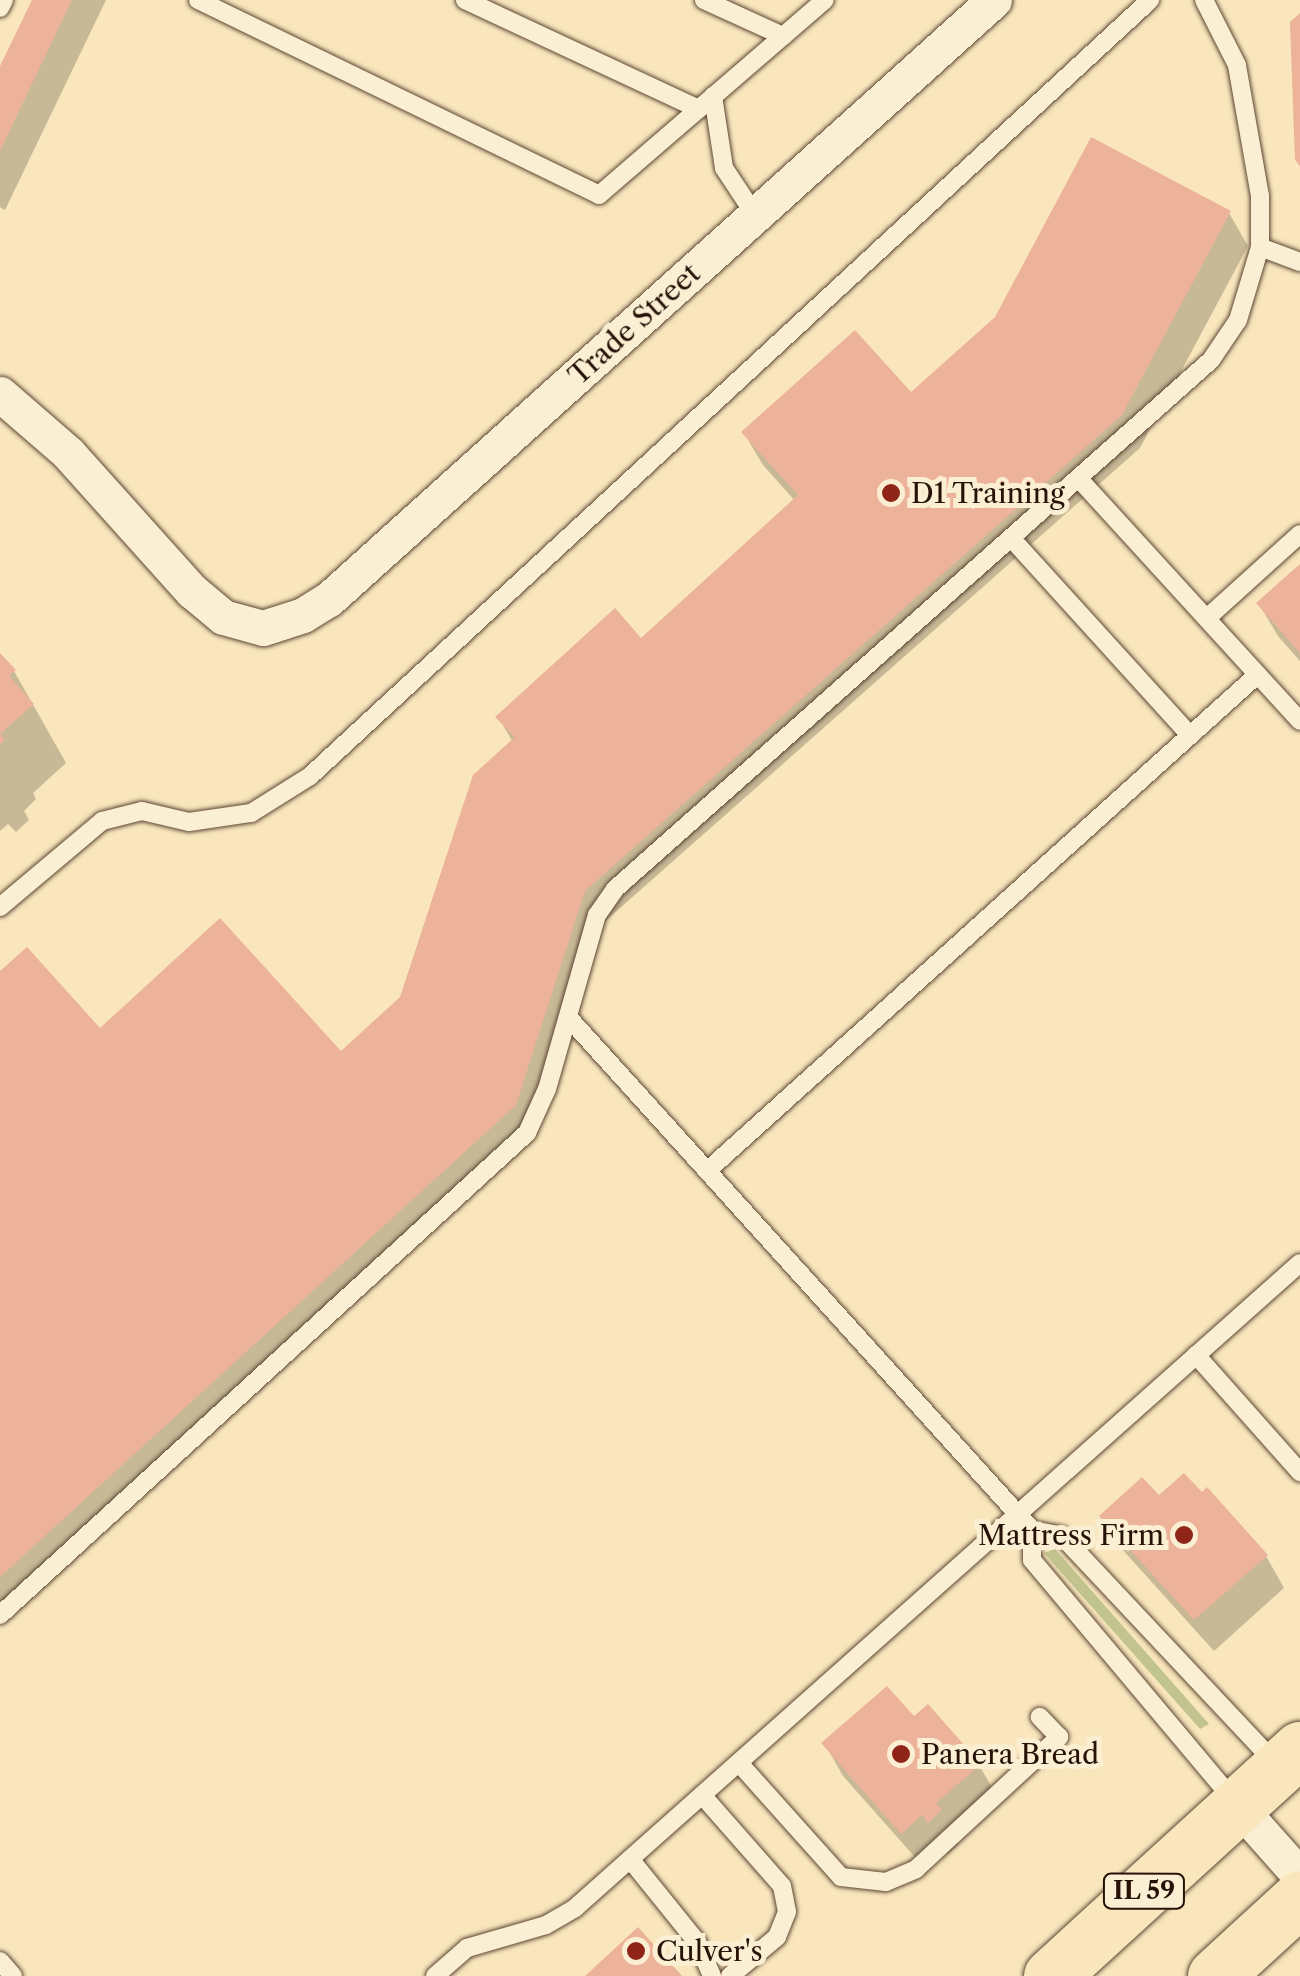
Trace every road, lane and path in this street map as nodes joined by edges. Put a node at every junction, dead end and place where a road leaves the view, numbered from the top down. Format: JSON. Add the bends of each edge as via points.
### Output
{"nodes":[{"id":1,"x":4,"y":0,"type":"edge"},
{"id":2,"x":198,"y":0,"type":"edge"},
{"id":3,"x":465,"y":0,"type":"edge"},
{"id":4,"x":704,"y":0,"type":"edge"},
{"id":5,"x":824,"y":0,"type":"edge"},
{"id":6,"x":994,"y":0,"type":"edge"},
{"id":7,"x":1150,"y":0,"type":"edge"},
{"id":8,"x":1204,"y":0,"type":"edge"},
{"id":9,"x":0,"y":8,"type":"edge"},
{"id":10,"x":783,"y":36,"type":"junction"},
{"id":11,"x":706,"y":102,"type":"junction"},
{"id":12,"x":755,"y":215,"type":"junction"},
{"id":13,"x":1260,"y":247,"type":"junction"},
{"id":14,"x":1300,"y":262,"type":"edge"},
{"id":15,"x":0,"y":394,"type":"edge"},
{"id":16,"x":1080,"y":480,"type":"junction"},
{"id":17,"x":1300,"y":534,"type":"edge"},
{"id":18,"x":1012,"y":539,"type":"junction"},
{"id":19,"x":1207,"y":618,"type":"junction"},
{"id":20,"x":1258,"y":675,"type":"junction"},
{"id":21,"x":1300,"y":722,"type":"edge"},
{"id":22,"x":1190,"y":735,"type":"junction"},
{"id":23,"x":0,"y":906,"type":"edge"},
{"id":24,"x":568,"y":1017,"type":"junction"},
{"id":25,"x":708,"y":1171,"type":"junction"},
{"id":26,"x":1300,"y":1263,"type":"edge"},
{"id":27,"x":1196,"y":1355,"type":"junction"},
{"id":28,"x":1300,"y":1472,"type":"edge"},
{"id":29,"x":1018,"y":1514,"type":"junction"},
{"id":30,"x":1032,"y":1530,"type":"junction"},
{"id":31,"x":0,"y":1615,"type":"edge"},
{"id":32,"x":1040,"y":1716,"type":"dead end"},
{"id":33,"x":739,"y":1763,"type":"junction"},
{"id":34,"x":1293,"y":1768,"type":"edge"},
{"id":35,"x":702,"y":1795,"type":"junction"},
{"id":36,"x":1237,"y":1805,"type":"junction"},
{"id":37,"x":630,"y":1859,"type":"junction"},
{"id":38,"x":1300,"y":1876,"type":"edge"},
{"id":39,"x":1300,"y":1898,"type":"edge"},
{"id":40,"x":0,"y":1961,"type":"edge"},
{"id":41,"x":14,"y":1976,"type":"edge"},
{"id":42,"x":435,"y":1976,"type":"edge"},
{"id":43,"x":712,"y":1976,"type":"edge"},
{"id":44,"x":730,"y":1976,"type":"edge"},
{"id":45,"x":1051,"y":1976,"type":"edge"},
{"id":46,"x":1215,"y":1976,"type":"edge"}],
"edges":[{"from":1,"to":9,"type":"lane"},
{"from":2,"to":11,"type":"lane","via":[[600,195]]},
{"from":3,"to":11,"type":"lane"},
{"from":4,"to":10,"type":"lane"},
{"from":5,"to":10,"type":"lane"},
{"from":6,"to":12,"type":"street","name":"Trade Street"},
{"from":7,"to":23,"type":"lane","via":[[310,776],[251,813],[190,822],[142,811],[102,821]]},
{"from":8,"to":13,"type":"lane","via":[[1238,65],[1260,196]]},
{"from":10,"to":11,"type":"lane"},
{"from":11,"to":12,"type":"lane","via":[[724,168]]},
{"from":12,"to":15,"type":"street","name":"Trade Street","via":[[329,599],[263,628],[223,617],[192,590],[68,453]]},
{"from":13,"to":14,"type":"lane"},
{"from":13,"to":16,"type":"lane","via":[[1238,320],[1212,360]]},
{"from":16,"to":18,"type":"lane"},
{"from":16,"to":19,"type":"lane"},
{"from":17,"to":19,"type":"lane"},
{"from":18,"to":22,"type":"lane"},
{"from":18,"to":24,"type":"lane","via":[[615,889],[597,915]]},
{"from":19,"to":20,"type":"lane"},
{"from":20,"to":21,"type":"lane"},
{"from":20,"to":22,"type":"lane"},
{"from":22,"to":25,"type":"lane"},
{"from":24,"to":25,"type":"lane"},
{"from":24,"to":31,"type":"lane","via":[[528,1133]]},
{"from":25,"to":29,"type":"lane"},
{"from":26,"to":27,"type":"lane"},
{"from":27,"to":28,"type":"lane"},
{"from":27,"to":29,"type":"lane"},
{"from":29,"to":30,"type":"lane"},
{"from":29,"to":33,"type":"lane"},
{"from":30,"to":34,"type":"lane","via":[[1062,1536]]},
{"from":30,"to":36,"type":"lane","via":[[1032,1560]]},
{"from":32,"to":33,"type":"lane","via":[[1059,1737],[916,1869],[886,1882],[842,1877]]},
{"from":33,"to":35,"type":"lane"},
{"from":34,"to":36,"type":"main road","number":"IL 59"},
{"from":35,"to":37,"type":"lane"},
{"from":35,"to":44,"type":"lane","via":[[782,1886],[787,1912],[776,1937]]},
{"from":36,"to":38,"type":"street"},
{"from":36,"to":45,"type":"main road","number":"IL 59"},
{"from":37,"to":42,"type":"lane","via":[[575,1908],[467,1948]]},
{"from":37,"to":43,"type":"lane","via":[[697,1942]]},
{"from":39,"to":46,"type":"main road"},
{"from":40,"to":41,"type":"lane"}]}
